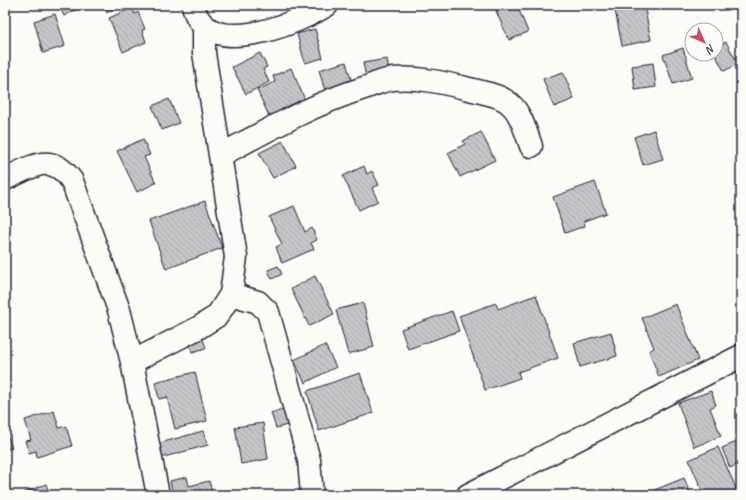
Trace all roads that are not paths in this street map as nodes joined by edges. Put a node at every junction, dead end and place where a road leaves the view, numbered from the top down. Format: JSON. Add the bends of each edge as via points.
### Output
{"nodes":[{"id":1,"x":193,"y":5,"type":"edge"},
{"id":2,"x":327,"y":5,"type":"edge"},
{"id":3,"x":204,"y":26,"type":"junction"},
{"id":4,"x":531,"y":146,"type":"dead end"},
{"id":5,"x":221,"y":155,"type":"junction"},
{"id":6,"x":5,"y":179,"type":"edge"},
{"id":7,"x":231,"y":294,"type":"junction"},
{"id":8,"x":741,"y":356,"type":"edge"},
{"id":9,"x":132,"y":362,"type":"junction"},
{"id":10,"x":158,"y":495,"type":"edge"},
{"id":11,"x":312,"y":495,"type":"edge"},
{"id":12,"x":468,"y":495,"type":"edge"}],
"edges":[{"from":1,"to":3,"type":"street"},
{"from":2,"to":3,"type":"street","via":[[285,26],[253,34],[224,35]]},
{"from":3,"to":5,"type":"street","via":[[204,52]]},
{"from":4,"to":5,"type":"street","via":[[522,119],[513,105],[501,96],[430,79],[392,79],[342,95],[302,112]]},
{"from":5,"to":7,"type":"street","via":[[236,257]]},
{"from":6,"to":9,"type":"street","via":[[40,164],[52,164],[64,170],[72,181],[119,310]]},
{"from":7,"to":9,"type":"street","via":[[217,316]]},
{"from":7,"to":11,"type":"street","via":[[258,302],[268,312],[309,460]]},
{"from":8,"to":12,"type":"street"},
{"from":9,"to":10,"type":"street"}]}
